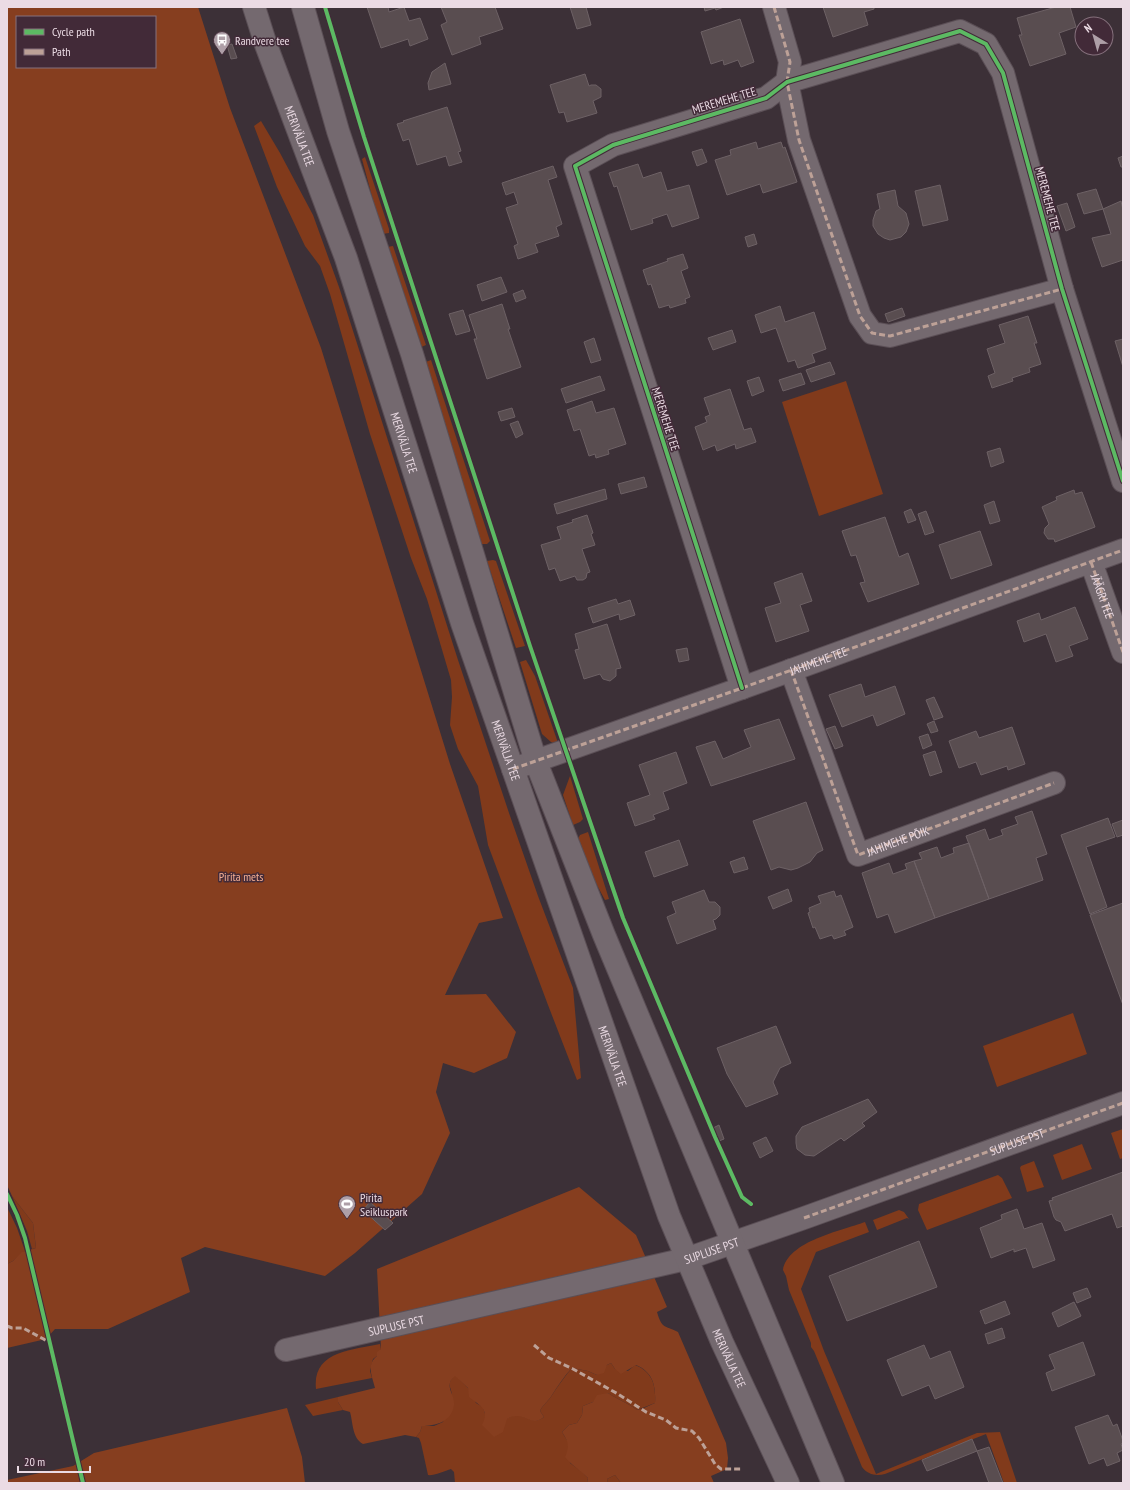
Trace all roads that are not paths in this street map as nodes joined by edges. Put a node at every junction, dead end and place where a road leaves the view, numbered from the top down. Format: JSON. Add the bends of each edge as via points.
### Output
{"nodes":[{"id":1,"x":254,"y":7,"type":"edge"},
{"id":2,"x":303,"y":7,"type":"edge"},
{"id":3,"x":774,"y":7,"type":"edge"},
{"id":4,"x":787,"y":82,"type":"junction"},
{"id":5,"x":1062,"y":288,"type":"junction"},
{"id":6,"x":1123,"y":481,"type":"edge"},
{"id":7,"x":1123,"y":550,"type":"edge"},
{"id":8,"x":1091,"y":562,"type":"junction"},
{"id":9,"x":1123,"y":652,"type":"edge"},
{"id":10,"x":791,"y":670,"type":"junction"},
{"id":11,"x":742,"y":688,"type":"junction"},
{"id":12,"x":536,"y":762,"type":"junction"},
{"id":13,"x":513,"y":769,"type":"junction"},
{"id":14,"x":1054,"y":783,"type":"dead end"},
{"id":15,"x":1123,"y":1103,"type":"edge"},
{"id":16,"x":732,"y":1243,"type":"junction"},
{"id":17,"x":686,"y":1259,"type":"junction"},
{"id":18,"x":286,"y":1350,"type":"dead end"},
{"id":19,"x":788,"y":1483,"type":"edge"},
{"id":20,"x":833,"y":1483,"type":"edge"}],
"edges":[{"from":1,"to":13,"type":"street","name":"MERIVÄLJA TEE","via":[[268,52],[346,258],[462,623]]},
{"from":2,"to":12,"type":"street","name":"MERIVÄLJA TEE","via":[[338,131],[412,354]]},
{"from":3,"to":4,"type":"street","via":[[790,62]]},
{"from":4,"to":5,"type":"street","via":[[802,147],[860,316],[872,333],[890,336]]},
{"from":4,"to":5,"type":"street","name":"MEREMEHE TEE","via":[[960,31],[986,44],[1003,73]]},
{"from":4,"to":11,"type":"street","name":"MEREMEHE TEE","via":[[766,98],[612,145],[575,166]]},
{"from":5,"to":6,"type":"street","name":"MEREMEHE TEE"},
{"from":7,"to":8,"type":"street","name":"JAHIMEHE TEE"},
{"from":8,"to":9,"type":"street","name":"JÄÄGRI TEE"},
{"from":8,"to":10,"type":"street","name":"JAHIMEHE TEE"},
{"from":10,"to":11,"type":"street","name":"JAHIMEHE TEE"},
{"from":10,"to":14,"type":"street","name":"JAHIMEHE PÕIK","via":[[858,855]]},
{"from":11,"to":12,"type":"street","name":"JAHIMEHE TEE"},
{"from":12,"to":13,"type":"street","name":"JAHIMEHE TEE"},
{"from":12,"to":16,"type":"street","name":"MERIVÄLJA TEE","via":[[604,935]]},
{"from":13,"to":17,"type":"street","name":"MERIVÄLJA TEE","via":[[668,1216]]},
{"from":15,"to":16,"type":"street","name":"SUPLUSE PST"},
{"from":16,"to":17,"type":"street","name":"SUPLUSE PST"},
{"from":16,"to":20,"type":"street","name":"MERIVÄLJA TEE"},
{"from":17,"to":18,"type":"street","name":"SUPLUSE PST"},
{"from":17,"to":19,"type":"street","name":"MERIVÄLJA TEE","via":[[742,1387]]}]}
